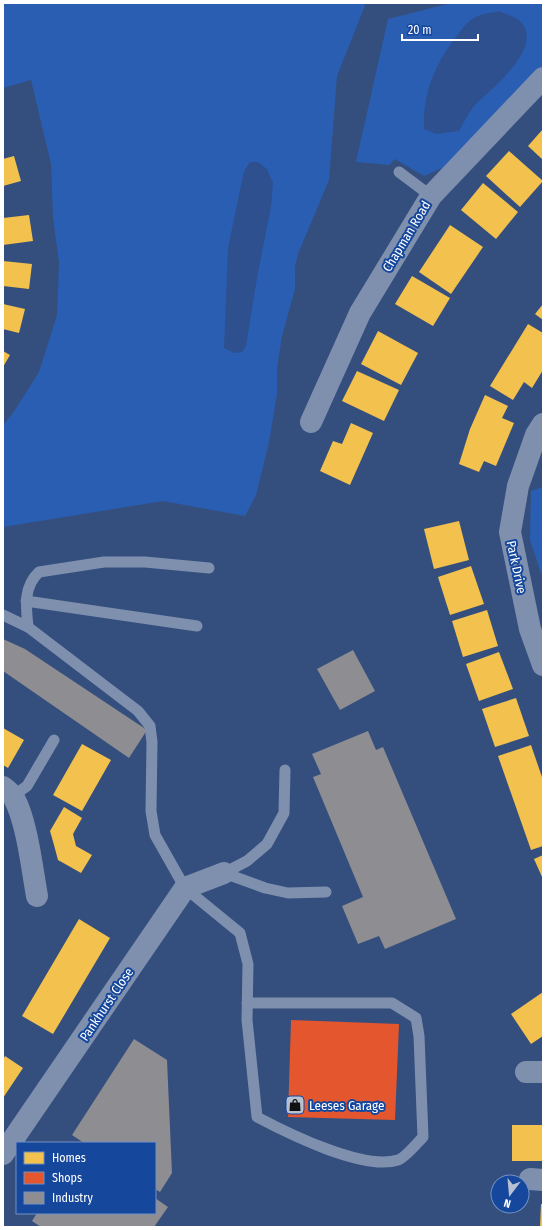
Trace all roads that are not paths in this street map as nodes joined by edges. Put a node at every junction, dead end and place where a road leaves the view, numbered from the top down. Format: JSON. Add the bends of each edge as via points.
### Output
{"nodes":[{"id":1,"x":543,"y":78,"type":"edge"},
{"id":2,"x":399,"y":172,"type":"dead end"},
{"id":3,"x":431,"y":196,"type":"junction"},
{"id":4,"x":311,"y":422,"type":"dead end"},
{"id":5,"x":543,"y":424,"type":"edge"},
{"id":6,"x":208,"y":568,"type":"dead end"},
{"id":7,"x":26,"y":601,"type":"junction"},
{"id":8,"x":3,"y":615,"type":"edge"},
{"id":9,"x":197,"y":626,"type":"dead end"},
{"id":10,"x":28,"y":627,"type":"junction"},
{"id":11,"x":543,"y":665,"type":"edge"},
{"id":12,"x":54,"y":740,"type":"dead end"},
{"id":13,"x":285,"y":770,"type":"dead end"},
{"id":14,"x":8,"y":792,"type":"edge"},
{"id":15,"x":224,"y":873,"type":"junction"},
{"id":16,"x":185,"y":888,"type":"junction"},
{"id":17,"x":326,"y":892,"type":"dead end"},
{"id":18,"x":37,"y":896,"type":"dead end"},
{"id":19,"x":247,"y":1003,"type":"junction"},
{"id":20,"x":10,"y":1128,"type":"edge"},
{"id":21,"x":3,"y":1154,"type":"edge"}],
"edges":[{"from":1,"to":3,"type":"street","name":"Chapman Road"},
{"from":2,"to":3,"type":"lane"},
{"from":3,"to":4,"type":"street","name":"Chapman Road","via":[[360,312]]},
{"from":5,"to":11,"type":"street","name":"Park Drive","via":[[536,435],[518,486],[510,532],[530,630]]},
{"from":6,"to":7,"type":"lane","via":[[145,562],[104,562],[39,572],[29,584]]},
{"from":7,"to":9,"type":"lane"},
{"from":7,"to":10,"type":"lane"},
{"from":8,"to":10,"type":"lane"},
{"from":10,"to":16,"type":"lane","via":[[138,711],[150,726],[155,835]]},
{"from":12,"to":14,"type":"lane","via":[[27,786]]},
{"from":13,"to":15,"type":"lane","via":[[284,813],[267,844],[247,861]]},
{"from":14,"to":18,"type":"street","via":[[18,807]]},
{"from":15,"to":16,"type":"street"},
{"from":15,"to":17,"type":"lane","via":[[265,888],[288,892]]},
{"from":16,"to":19,"type":"lane","via":[[240,933],[248,964]]},
{"from":16,"to":20,"type":"street","name":"Pankhurst Close"},
{"from":19,"to":19,"type":"lane","via":[[257,1117],[299,1139],[372,1162],[400,1160],[423,1137],[416,1018],[392,1003]]},
{"from":20,"to":21,"type":"street","name":"Pankhurst Close"}]}
